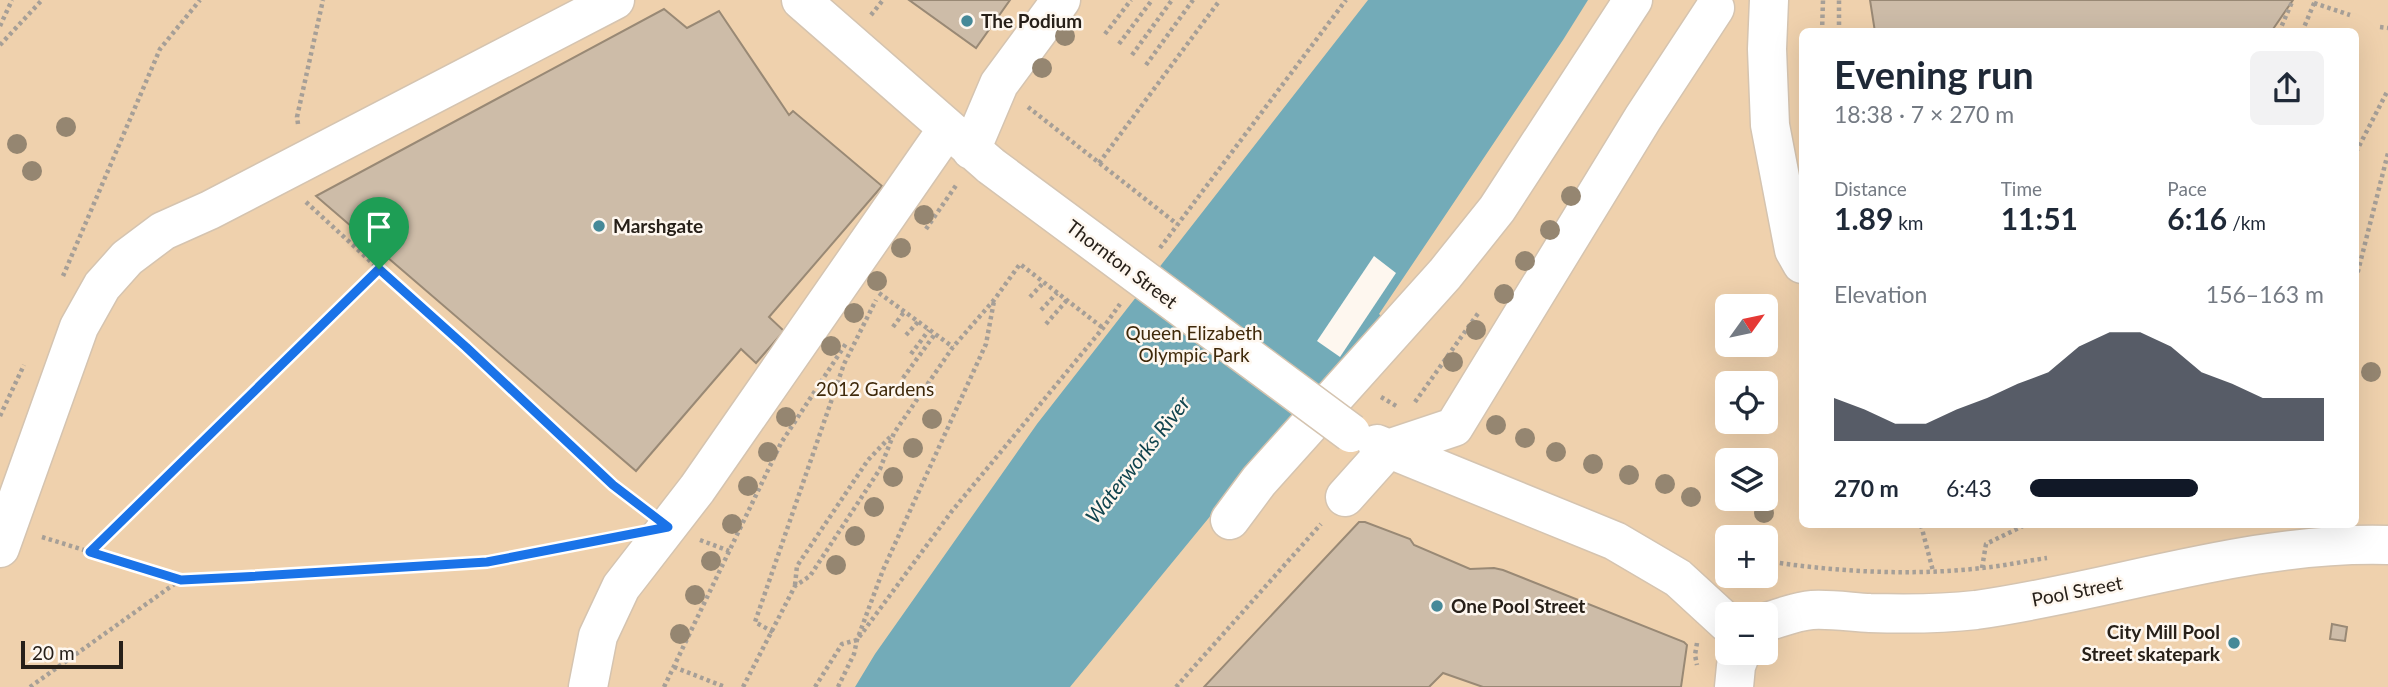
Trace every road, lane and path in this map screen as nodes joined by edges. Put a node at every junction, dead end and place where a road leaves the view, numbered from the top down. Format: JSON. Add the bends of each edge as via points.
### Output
{"nodes":[{"id":1,"x":12,"y":0,"type":"edge"},
{"id":2,"x":43,"y":0,"type":"edge"},
{"id":3,"x":200,"y":0,"type":"edge"},
{"id":4,"x":323,"y":0,"type":"edge"},
{"id":5,"x":615,"y":0,"type":"edge"},
{"id":6,"x":801,"y":0,"type":"edge"},
{"id":7,"x":1061,"y":0,"type":"edge"},
{"id":8,"x":1130,"y":0,"type":"edge"},
{"id":9,"x":1152,"y":0,"type":"edge"},
{"id":10,"x":1172,"y":0,"type":"edge"},
{"id":11,"x":1193,"y":0,"type":"edge"},
{"id":12,"x":1220,"y":0,"type":"edge"},
{"id":13,"x":1346,"y":0,"type":"edge"},
{"id":14,"x":1633,"y":0,"type":"edge"},
{"id":15,"x":1662,"y":0,"type":"edge"},
{"id":16,"x":1769,"y":0,"type":"edge"},
{"id":17,"x":1822,"y":0,"type":"edge"},
{"id":18,"x":1839,"y":0,"type":"edge"},
{"id":19,"x":2315,"y":1,"type":"edge"},
{"id":20,"x":2292,"y":2,"type":"edge"},
{"id":21,"x":1715,"y":8,"type":"dead end"},
{"id":22,"x":2350,"y":15,"type":"dead end"},
{"id":23,"x":0,"y":26,"type":"edge"},
{"id":24,"x":2380,"y":27,"type":"dead end"},
{"id":25,"x":1822,"y":28,"type":"edge"},
{"id":26,"x":1839,"y":28,"type":"edge"},
{"id":27,"x":2281,"y":28,"type":"edge"},
{"id":28,"x":2304,"y":28,"type":"edge"},
{"id":29,"x":2388,"y":28,"type":"edge"},
{"id":30,"x":1105,"y":34,"type":"dead end"},
{"id":31,"x":1119,"y":44,"type":"dead end"},
{"id":32,"x":0,"y":45,"type":"edge"},
{"id":33,"x":1132,"y":55,"type":"dead end"},
{"id":34,"x":1146,"y":65,"type":"dead end"},
{"id":35,"x":2388,"y":90,"type":"edge"},
{"id":36,"x":1031,"y":110,"type":"dead end"},
{"id":37,"x":2359,"y":146,"type":"edge"},
{"id":38,"x":970,"y":148,"type":"junction"},
{"id":39,"x":2388,"y":153,"type":"edge"},
{"id":40,"x":1099,"y":163,"type":"junction"},
{"id":41,"x":290,"y":169,"type":"junction"},
{"id":42,"x":1497,"y":209,"type":"junction"},
{"id":43,"x":1177,"y":224,"type":"junction"},
{"id":44,"x":1155,"y":255,"type":"dead end"},
{"id":45,"x":1799,"y":259,"type":"edge"},
{"id":46,"x":2359,"y":267,"type":"edge"},
{"id":47,"x":379,"y":269,"type":"junction"},
{"id":48,"x":1044,"y":282,"type":"junction"},
{"id":49,"x":60,"y":284,"type":"dead end"},
{"id":50,"x":1057,"y":292,"type":"junction"},
{"id":51,"x":879,"y":293,"type":"junction"},
{"id":52,"x":1125,"y":297,"type":"dead end"},
{"id":53,"x":1030,"y":298,"type":"dead end"},
{"id":54,"x":994,"y":300,"type":"junction"},
{"id":55,"x":1067,"y":300,"type":"junction"},
{"id":56,"x":1041,"y":310,"type":"dead end"},
{"id":57,"x":904,"y":312,"type":"junction"},
{"id":58,"x":918,"y":322,"type":"junction"},
{"id":59,"x":1046,"y":324,"type":"dead end"},
{"id":60,"x":893,"y":327,"type":"dead end"},
{"id":61,"x":1103,"y":328,"type":"junction"},
{"id":62,"x":929,"y":330,"type":"junction"},
{"id":63,"x":935,"y":334,"type":"junction"},
{"id":64,"x":905,"y":335,"type":"dead end"},
{"id":65,"x":953,"y":347,"type":"junction"},
{"id":66,"x":911,"y":354,"type":"dead end"},
{"id":67,"x":28,"y":356,"type":"dead end"},
{"id":68,"x":903,"y":378,"type":"dead end"},
{"id":69,"x":0,"y":416,"type":"edge"},
{"id":70,"x":894,"y":433,"type":"junction"},
{"id":71,"x":1388,"y":449,"type":"junction"},
{"id":72,"x":1345,"y":497,"type":"joint"},
{"id":73,"x":1230,"y":520,"type":"dead end"},
{"id":74,"x":668,"y":527,"type":"junction"},
{"id":75,"x":1922,"y":528,"type":"edge"},
{"id":76,"x":2019,"y":528,"type":"edge"},
{"id":77,"x":4,"y":538,"type":"edge"},
{"id":78,"x":2388,"y":545,"type":"edge"},
{"id":79,"x":729,"y":551,"type":"junction"},
{"id":80,"x":90,"y":552,"type":"junction"},
{"id":81,"x":2060,"y":555,"type":"dead end"},
{"id":82,"x":1778,"y":563,"type":"edge"},
{"id":83,"x":1982,"y":568,"type":"junction"},
{"id":84,"x":1933,"y":571,"type":"junction"},
{"id":85,"x":181,"y":580,"type":"junction"},
{"id":86,"x":794,"y":586,"type":"junction"},
{"id":87,"x":1715,"y":612,"type":"edge"},
{"id":88,"x":1778,"y":619,"type":"edge"},
{"id":89,"x":773,"y":632,"type":"junction"},
{"id":90,"x":857,"y":639,"type":"junction"},
{"id":91,"x":1736,"y":665,"type":"edge"},
{"id":92,"x":674,"y":667,"type":"junction"},
{"id":93,"x":30,"y":687,"type":"edge"},
{"id":94,"x":587,"y":687,"type":"edge"},
{"id":95,"x":664,"y":687,"type":"edge"},
{"id":96,"x":725,"y":687,"type":"edge"},
{"id":97,"x":743,"y":687,"type":"edge"},
{"id":98,"x":815,"y":687,"type":"edge"},
{"id":99,"x":838,"y":687,"type":"edge"},
{"id":100,"x":1176,"y":687,"type":"edge"},
{"id":101,"x":1734,"y":687,"type":"edge"}],
"edges":[{"from":1,"to":23,"type":"path"},
{"from":2,"to":32,"type":"path"},
{"from":3,"to":49,"type":"path","via":[[160,49]]},
{"from":4,"to":41,"type":"path"},
{"from":5,"to":41,"type":"street"},
{"from":6,"to":38,"type":"street","name":"Thornton Street"},
{"from":7,"to":38,"type":"street","via":[[999,84]]},
{"from":8,"to":30,"type":"path"},
{"from":9,"to":31,"type":"path"},
{"from":10,"to":33,"type":"path"},
{"from":11,"to":34,"type":"path"},
{"from":12,"to":40,"type":"path"},
{"from":13,"to":43,"type":"path"},
{"from":14,"to":42,"type":"street"},
{"from":15,"to":42,"type":"street","via":[[1513,217]]},
{"from":16,"to":45,"type":"street","via":[[1770,125]]},
{"from":17,"to":25,"type":"path"},
{"from":18,"to":26,"type":"path"},
{"from":19,"to":22,"type":"path"},
{"from":19,"to":28,"type":"path"},
{"from":20,"to":27,"type":"path"},
{"from":21,"to":71,"type":"street","via":[[1454,427]]},
{"from":24,"to":29,"type":"path"},
{"from":35,"to":37,"type":"path"},
{"from":36,"to":40,"type":"path"},
{"from":38,"to":71,"type":"street","name":"Thornton Street","bridge":true,"via":[[1351,433]]},
{"from":38,"to":74,"type":"street"},
{"from":39,"to":46,"type":"path"},
{"from":40,"to":43,"type":"path"},
{"from":41,"to":47,"type":"path"},
{"from":41,"to":77,"type":"street","via":[[163,231],[127,258],[102,286],[79,327]]},
{"from":42,"to":73,"type":"street"},
{"from":43,"to":44,"type":"path"},
{"from":47,"to":74,"type":"path","via":[[613,485]]},
{"from":47,"to":80,"type":"path"},
{"from":48,"to":50,"type":"path"},
{"from":48,"to":53,"type":"path"},
{"from":48,"to":54,"type":"path","via":[[1020,264]]},
{"from":50,"to":55,"type":"path"},
{"from":50,"to":56,"type":"path"},
{"from":51,"to":57,"type":"path"},
{"from":51,"to":79,"type":"path","via":[[782,443]]},
{"from":51,"to":89,"type":"path","via":[[844,365],[755,622]]},
{"from":52,"to":61,"type":"path"},
{"from":54,"to":65,"type":"path"},
{"from":54,"to":90,"type":"path","via":[[986,344],[883,570]]},
{"from":55,"to":59,"type":"path"},
{"from":55,"to":61,"type":"path"},
{"from":57,"to":58,"type":"path"},
{"from":57,"to":60,"type":"path"},
{"from":58,"to":62,"type":"path"},
{"from":58,"to":64,"type":"path"},
{"from":61,"to":90,"type":"path","via":[[952,511]]},
{"from":62,"to":63,"type":"path"},
{"from":62,"to":66,"type":"path"},
{"from":63,"to":65,"type":"path"},
{"from":63,"to":68,"type":"path"},
{"from":65,"to":70,"type":"path"},
{"from":67,"to":69,"type":"path"},
{"from":70,"to":86,"type":"path","via":[[868,460],[797,566]]},
{"from":70,"to":86,"type":"path","via":[[880,469],[852,512],[810,576]]},
{"from":71,"to":72,"type":"street"},
{"from":71,"to":87,"type":"street","name":"Thornton Street","via":[[1615,541],[1678,579]]},
{"from":72,"to":100,"type":"path"},
{"from":74,"to":79,"type":"path"},
{"from":74,"to":85,"type":"path","via":[[487,562]]},
{"from":74,"to":94,"type":"street","via":[[621,587],[598,636]]},
{"from":75,"to":84,"type":"path"},
{"from":76,"to":83,"type":"path","via":[[1986,544]]},
{"from":77,"to":80,"type":"path"},
{"from":78,"to":88,"type":"street","name":"Pool Street","via":[[2286,551],[1973,610],[1910,615],[1810,610]]},
{"from":79,"to":92,"type":"path"},
{"from":80,"to":85,"type":"path"},
{"from":81,"to":83,"type":"path"},
{"from":82,"to":84,"type":"path","via":[[1815,569]]},
{"from":83,"to":84,"type":"path"},
{"from":85,"to":93,"type":"path"},
{"from":86,"to":89,"type":"path"},
{"from":89,"to":97,"type":"path"},
{"from":90,"to":98,"type":"path","via":[[842,644]]},
{"from":90,"to":99,"type":"path"},
{"from":91,"to":101,"type":"street"},
{"from":92,"to":95,"type":"path"},
{"from":92,"to":96,"type":"path"}]}
